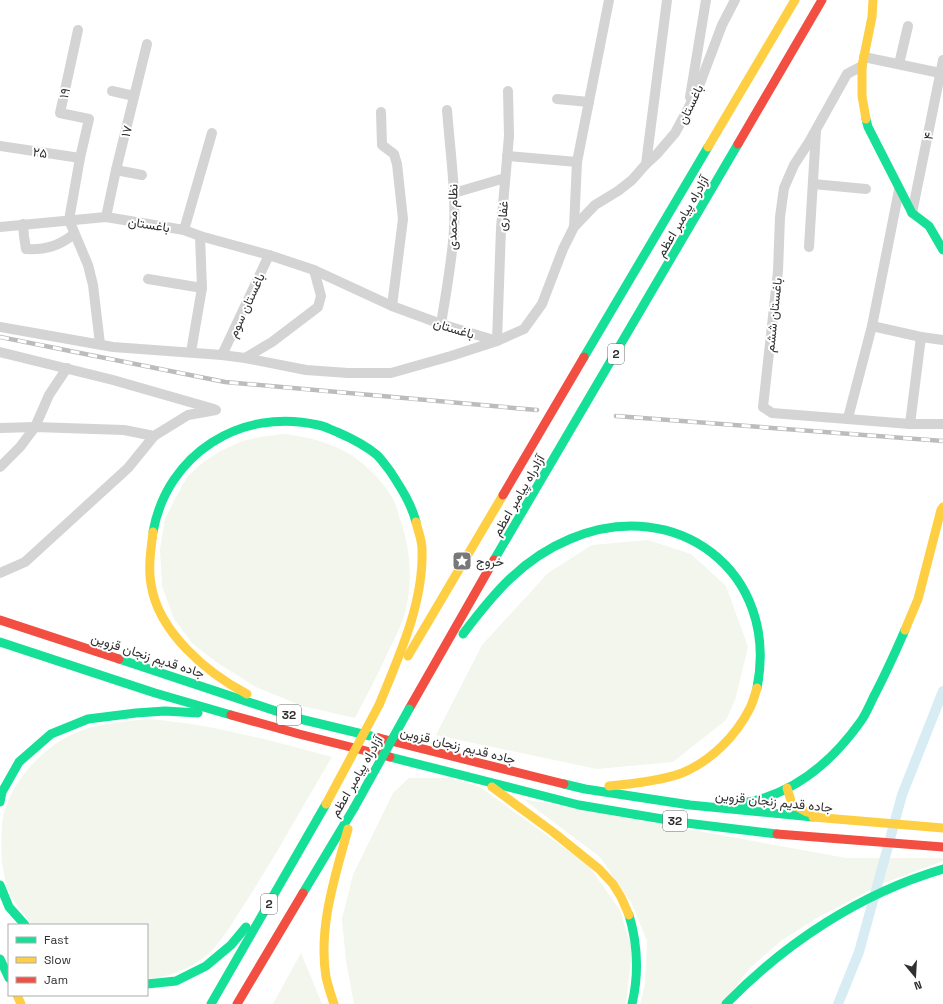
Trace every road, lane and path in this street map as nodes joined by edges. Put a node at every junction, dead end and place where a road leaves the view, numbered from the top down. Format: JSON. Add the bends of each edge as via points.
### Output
{"nodes":[{"id":1,"x":609,"y":0,"type":"edge"},
{"id":2,"x":667,"y":0,"type":"edge"},
{"id":3,"x":706,"y":0,"type":"edge"},
{"id":4,"x":735,"y":0,"type":"edge"},
{"id":5,"x":795,"y":0,"type":"edge"},
{"id":6,"x":822,"y":0,"type":"edge"},
{"id":7,"x":873,"y":0,"type":"edge"},
{"id":8,"x":908,"y":26,"type":"dead end"},
{"id":9,"x":78,"y":30,"type":"dead end"},
{"id":10,"x":147,"y":44,"type":"dead end"},
{"id":11,"x":943,"y":60,"type":"edge"},
{"id":12,"x":863,"y":61,"type":"junction"},
{"id":13,"x":900,"y":64,"type":"junction"},
{"id":14,"x":940,"y":73,"type":"junction"},
{"id":15,"x":112,"y":91,"type":"dead end"},
{"id":16,"x":508,"y":91,"type":"dead end"},
{"id":17,"x":134,"y":96,"type":"junction"},
{"id":18,"x":557,"y":99,"type":"dead end"},
{"id":19,"x":588,"y":102,"type":"junction"},
{"id":20,"x":688,"y":109,"type":"junction"},
{"id":21,"x":446,"y":110,"type":"dead end"},
{"id":22,"x":381,"y":112,"type":"dead end"},
{"id":23,"x":817,"y":128,"type":"junction"},
{"id":24,"x":212,"y":133,"type":"dead end"},
{"id":25,"x":0,"y":146,"type":"edge"},
{"id":26,"x":507,"y":156,"type":"junction"},
{"id":27,"x":80,"y":158,"type":"junction"},
{"id":28,"x":577,"y":162,"type":"junction"},
{"id":29,"x":646,"y":164,"type":"junction"},
{"id":30,"x":116,"y":170,"type":"junction"},
{"id":31,"x":142,"y":175,"type":"dead end"},
{"id":32,"x":505,"y":178,"type":"junction"},
{"id":33,"x":813,"y":184,"type":"junction"},
{"id":34,"x":866,"y":188,"type":"dead end"},
{"id":35,"x":899,"y":190,"type":"junction"},
{"id":36,"x":454,"y":193,"type":"junction"},
{"id":37,"x":912,"y":213,"type":"junction"},
{"id":38,"x":106,"y":218,"type":"junction"},
{"id":39,"x":69,"y":220,"type":"junction"},
{"id":40,"x":24,"y":224,"type":"junction"},
{"id":41,"x":0,"y":227,"type":"edge"},
{"id":42,"x":574,"y":227,"type":"junction"},
{"id":43,"x":184,"y":230,"type":"junction"},
{"id":44,"x":74,"y":234,"type":"junction"},
{"id":45,"x":200,"y":236,"type":"junction"},
{"id":46,"x":809,"y":247,"type":"dead end"},
{"id":47,"x":943,"y":250,"type":"edge"},
{"id":48,"x":269,"y":255,"type":"junction"},
{"id":49,"x":314,"y":270,"type":"junction"},
{"id":50,"x":148,"y":279,"type":"dead end"},
{"id":51,"x":202,"y":288,"type":"junction"},
{"id":52,"x":392,"y":306,"type":"junction"},
{"id":53,"x":441,"y":324,"type":"junction"},
{"id":54,"x":0,"y":326,"type":"edge"},
{"id":55,"x":872,"y":326,"type":"junction"},
{"id":56,"x":921,"y":337,"type":"junction"},
{"id":57,"x":943,"y":340,"type":"edge"},
{"id":58,"x":497,"y":341,"type":"junction"},
{"id":59,"x":100,"y":344,"type":"junction"},
{"id":60,"x":0,"y":352,"type":"edge"},
{"id":61,"x":191,"y":352,"type":"junction"},
{"id":62,"x":222,"y":355,"type":"junction"},
{"id":63,"x":245,"y":358,"type":"junction"},
{"id":64,"x":67,"y":368,"type":"junction"},
{"id":65,"x":848,"y":418,"type":"junction"},
{"id":66,"x":910,"y":424,"type":"junction"},
{"id":67,"x":943,"y":424,"type":"edge"},
{"id":68,"x":35,"y":427,"type":"junction"},
{"id":69,"x":0,"y":428,"type":"edge"},
{"id":70,"x":154,"y":436,"type":"junction"},
{"id":71,"x":0,"y":466,"type":"edge"},
{"id":72,"x":943,"y":507,"type":"edge"},
{"id":73,"x":0,"y":573,"type":"edge"},
{"id":74,"x":0,"y":620,"type":"edge"},
{"id":75,"x":0,"y":642,"type":"edge"},
{"id":76,"x":420,"y":690,"type":"junction"},
{"id":77,"x":379,"y":705,"type":"junction"},
{"id":78,"x":235,"y":716,"type":"junction"},
{"id":79,"x":300,"y":719,"type":"junction"},
{"id":80,"x":483,"y":781,"type":"junction"},
{"id":81,"x":787,"y":788,"type":"junction"},
{"id":82,"x":585,"y":789,"type":"junction"},
{"id":83,"x":0,"y":802,"type":"edge"},
{"id":84,"x":690,"y":805,"type":"junction"},
{"id":85,"x":354,"y":808,"type":"junction"},
{"id":86,"x":837,"y":820,"type":"junction"},
{"id":87,"x":943,"y":828,"type":"edge"},
{"id":88,"x":943,"y":847,"type":"edge"},
{"id":89,"x":943,"y":869,"type":"edge"},
{"id":90,"x":0,"y":885,"type":"edge"},
{"id":91,"x":276,"y":892,"type":"junction"},
{"id":92,"x":24,"y":924,"type":"edge"},
{"id":93,"x":0,"y":959,"type":"edge"},
{"id":94,"x":8,"y":976,"type":"edge"},
{"id":95,"x":148,"y":984,"type":"edge"},
{"id":96,"x":212,"y":1004,"type":"edge"},
{"id":97,"x":237,"y":1004,"type":"edge"},
{"id":98,"x":334,"y":1004,"type":"edge"},
{"id":99,"x":632,"y":1004,"type":"edge"},
{"id":100,"x":726,"y":1004,"type":"edge"}],
"edges":[{"from":1,"to":19,"type":"street"},
{"from":2,"to":29,"type":"street"},
{"from":3,"to":20,"type":"street"},
{"from":4,"to":20,"type":"street","name":"باغستان","via":[[722,25]]},
{"from":5,"to":77,"type":"main road","name":"آزادراه پیامبر اعظم","number":"2"},
{"from":6,"to":76,"type":"main road","name":"آزادراه پیامبر اعظم","number":"2"},
{"from":7,"to":12,"type":"main road"},
{"from":8,"to":13,"type":"street"},
{"from":9,"to":27,"type":"street","name":"۱۹","via":[[60,113],[89,119]]},
{"from":10,"to":17,"type":"street","name":"۱۷"},
{"from":11,"to":14,"type":"street","name":"۴"},
{"from":12,"to":13,"type":"street"},
{"from":12,"to":23,"type":"street","name":"باغستان ششم","via":[[847,74]]},
{"from":12,"to":35,"type":"main road","via":[[862,96],[868,126]]},
{"from":13,"to":14,"type":"street"},
{"from":14,"to":37,"type":"street","name":"۴"},
{"from":15,"to":17,"type":"street"},
{"from":16,"to":26,"type":"street","name":"غفاری"},
{"from":17,"to":30,"type":"street","name":"۱۷"},
{"from":18,"to":19,"type":"street"},
{"from":19,"to":28,"type":"street"},
{"from":20,"to":29,"type":"street","name":"باغستان","via":[[675,133]]},
{"from":21,"to":36,"type":"street","name":"نظام محمدی"},
{"from":22,"to":52,"type":"street","via":[[382,145],[394,154],[397,164],[403,219]]},
{"from":23,"to":33,"type":"street"},
{"from":23,"to":65,"type":"street","name":"باغستان ششم","via":[[794,165],[784,188],[763,407],[772,413]]},
{"from":24,"to":43,"type":"street"},
{"from":25,"to":27,"type":"street","name":"۲۵"},
{"from":26,"to":28,"type":"street"},
{"from":26,"to":32,"type":"street","name":"غفاری"},
{"from":27,"to":39,"type":"street"},
{"from":28,"to":42,"type":"street"},
{"from":29,"to":42,"type":"street","name":"باغستان","via":[[632,180],[595,205]]},
{"from":30,"to":31,"type":"street"},
{"from":30,"to":38,"type":"street","name":"۱۷"},
{"from":32,"to":36,"type":"street"},
{"from":32,"to":58,"type":"street","name":"غفاری"},
{"from":33,"to":34,"type":"street"},
{"from":33,"to":46,"type":"street"},
{"from":35,"to":37,"type":"main road"},
{"from":35,"to":55,"type":"street"},
{"from":36,"to":53,"type":"street","name":"نظام محمدی","via":[[454,230]]},
{"from":37,"to":47,"type":"main road","via":[[929,226]]},
{"from":38,"to":39,"type":"street","name":"باغستان"},
{"from":38,"to":43,"type":"street","name":"باغستان"},
{"from":39,"to":40,"type":"street","name":"باغستان"},
{"from":39,"to":44,"type":"street"},
{"from":40,"to":41,"type":"street","name":"باغستان"},
{"from":40,"to":44,"type":"street","via":[[26,249],[37,250],[56,246]]},
{"from":42,"to":58,"type":"street","name":"باغستان","via":[[542,304],[524,329]]},
{"from":43,"to":45,"type":"street","name":"باغستان"},
{"from":44,"to":59,"type":"street","via":[[94,285]]},
{"from":45,"to":48,"type":"street","name":"باغستان"},
{"from":45,"to":51,"type":"street"},
{"from":48,"to":49,"type":"street","name":"باغستان"},
{"from":48,"to":62,"type":"street","name":"باغستان سوم"},
{"from":49,"to":52,"type":"street","name":"باغستان"},
{"from":49,"to":63,"type":"street","via":[[321,296],[318,307],[272,342]]},
{"from":50,"to":51,"type":"street"},
{"from":51,"to":61,"type":"street"},
{"from":52,"to":53,"type":"street","name":"باغستان"},
{"from":53,"to":58,"type":"street","name":"باغستان"},
{"from":54,"to":59,"type":"street"},
{"from":55,"to":56,"type":"street"},
{"from":55,"to":65,"type":"street"},
{"from":56,"to":57,"type":"street"},
{"from":56,"to":66,"type":"street"},
{"from":58,"to":63,"type":"street","via":[[391,373],[306,370]]},
{"from":59,"to":61,"type":"street"},
{"from":60,"to":64,"type":"street"},
{"from":61,"to":62,"type":"street"},
{"from":62,"to":63,"type":"street"},
{"from":64,"to":68,"type":"street","via":[[49,396]]},
{"from":64,"to":70,"type":"street","via":[[216,410],[188,415]]},
{"from":65,"to":66,"type":"street","name":"باغستان ششم"},
{"from":66,"to":67,"type":"street","name":"باغستان ششم"},
{"from":68,"to":69,"type":"street"},
{"from":68,"to":70,"type":"street","via":[[124,430]]},
{"from":68,"to":71,"type":"street","via":[[20,447]]},
{"from":70,"to":73,"type":"street","via":[[128,468],[37,552],[25,562]]},
{"from":72,"to":81,"type":"main road","via":[[916,605],[888,670],[862,720],[823,765],[803,781]]},
{"from":74,"to":79,"type":"main road","name":"جاده قدیم زنجان قزوین","number":"32"},
{"from":75,"to":78,"type":"main road","number":"32","via":[[155,693]]},
{"from":76,"to":82,"type":"main road","via":[[501,586],[527,563],[556,545],[586,532],[620,525],[650,526],[677,532],[707,549],[730,570],[747,595],[758,623],[762,651],[759,681],[748,713],[731,738],[708,757],[682,773],[646,782]]},
{"from":76,"to":85,"type":"main road","name":"آزادراه پیامبر اعظم","number":"2","bridge":true},
{"from":77,"to":79,"type":"main road","via":[[411,624],[421,571],[422,546],[411,504],[381,458],[352,438],[316,424],[274,420],[252,425],[213,441],[180,471],[158,510],[152,531],[149,579],[161,614],[180,643],[205,666],[239,690]]},
{"from":77,"to":91,"type":"main road","name":"آزادراه پیامبر اعظم","number":"2","bridge":true},
{"from":78,"to":80,"type":"main road","number":"32"},
{"from":78,"to":83,"type":"main road","via":[[165,711],[88,720],[51,734],[19,762],[2,792]]},
{"from":79,"to":82,"type":"main road","name":"جاده قدیم زنجان قزوین","number":"32"},
{"from":80,"to":88,"type":"main road","number":"32","via":[[579,805],[686,823],[772,834]]},
{"from":80,"to":99,"type":"main road","via":[[594,863],[613,884],[626,907],[636,947],[638,969]]},
{"from":81,"to":84,"type":"main road","via":[[752,801]]},
{"from":81,"to":86,"type":"main road","via":[[792,804],[808,812]]},
{"from":82,"to":84,"type":"main road","name":"جاده قدیم زنجان قزوین","number":"32"},
{"from":84,"to":86,"type":"main road","name":"جاده قدیم زنجان قزوین","number":"32"},
{"from":85,"to":97,"type":"main road","name":"آزادراه پیامبر اعظم","number":"2"},
{"from":85,"to":98,"type":"main road","via":[[328,906],[324,941],[326,975]]},
{"from":86,"to":87,"type":"main road","name":"جاده قدیم زنجان قزوین","number":"32"},
{"from":89,"to":100,"type":"main road","via":[[875,896],[816,929],[759,971]]},
{"from":90,"to":92,"type":"main road","via":[[9,907]]},
{"from":91,"to":95,"type":"main road","via":[[231,945],[206,966],[176,981]]},
{"from":91,"to":96,"type":"main road","name":"آزادراه پیامبر اعظم","number":"2"},
{"from":93,"to":94,"type":"main road"}]}
